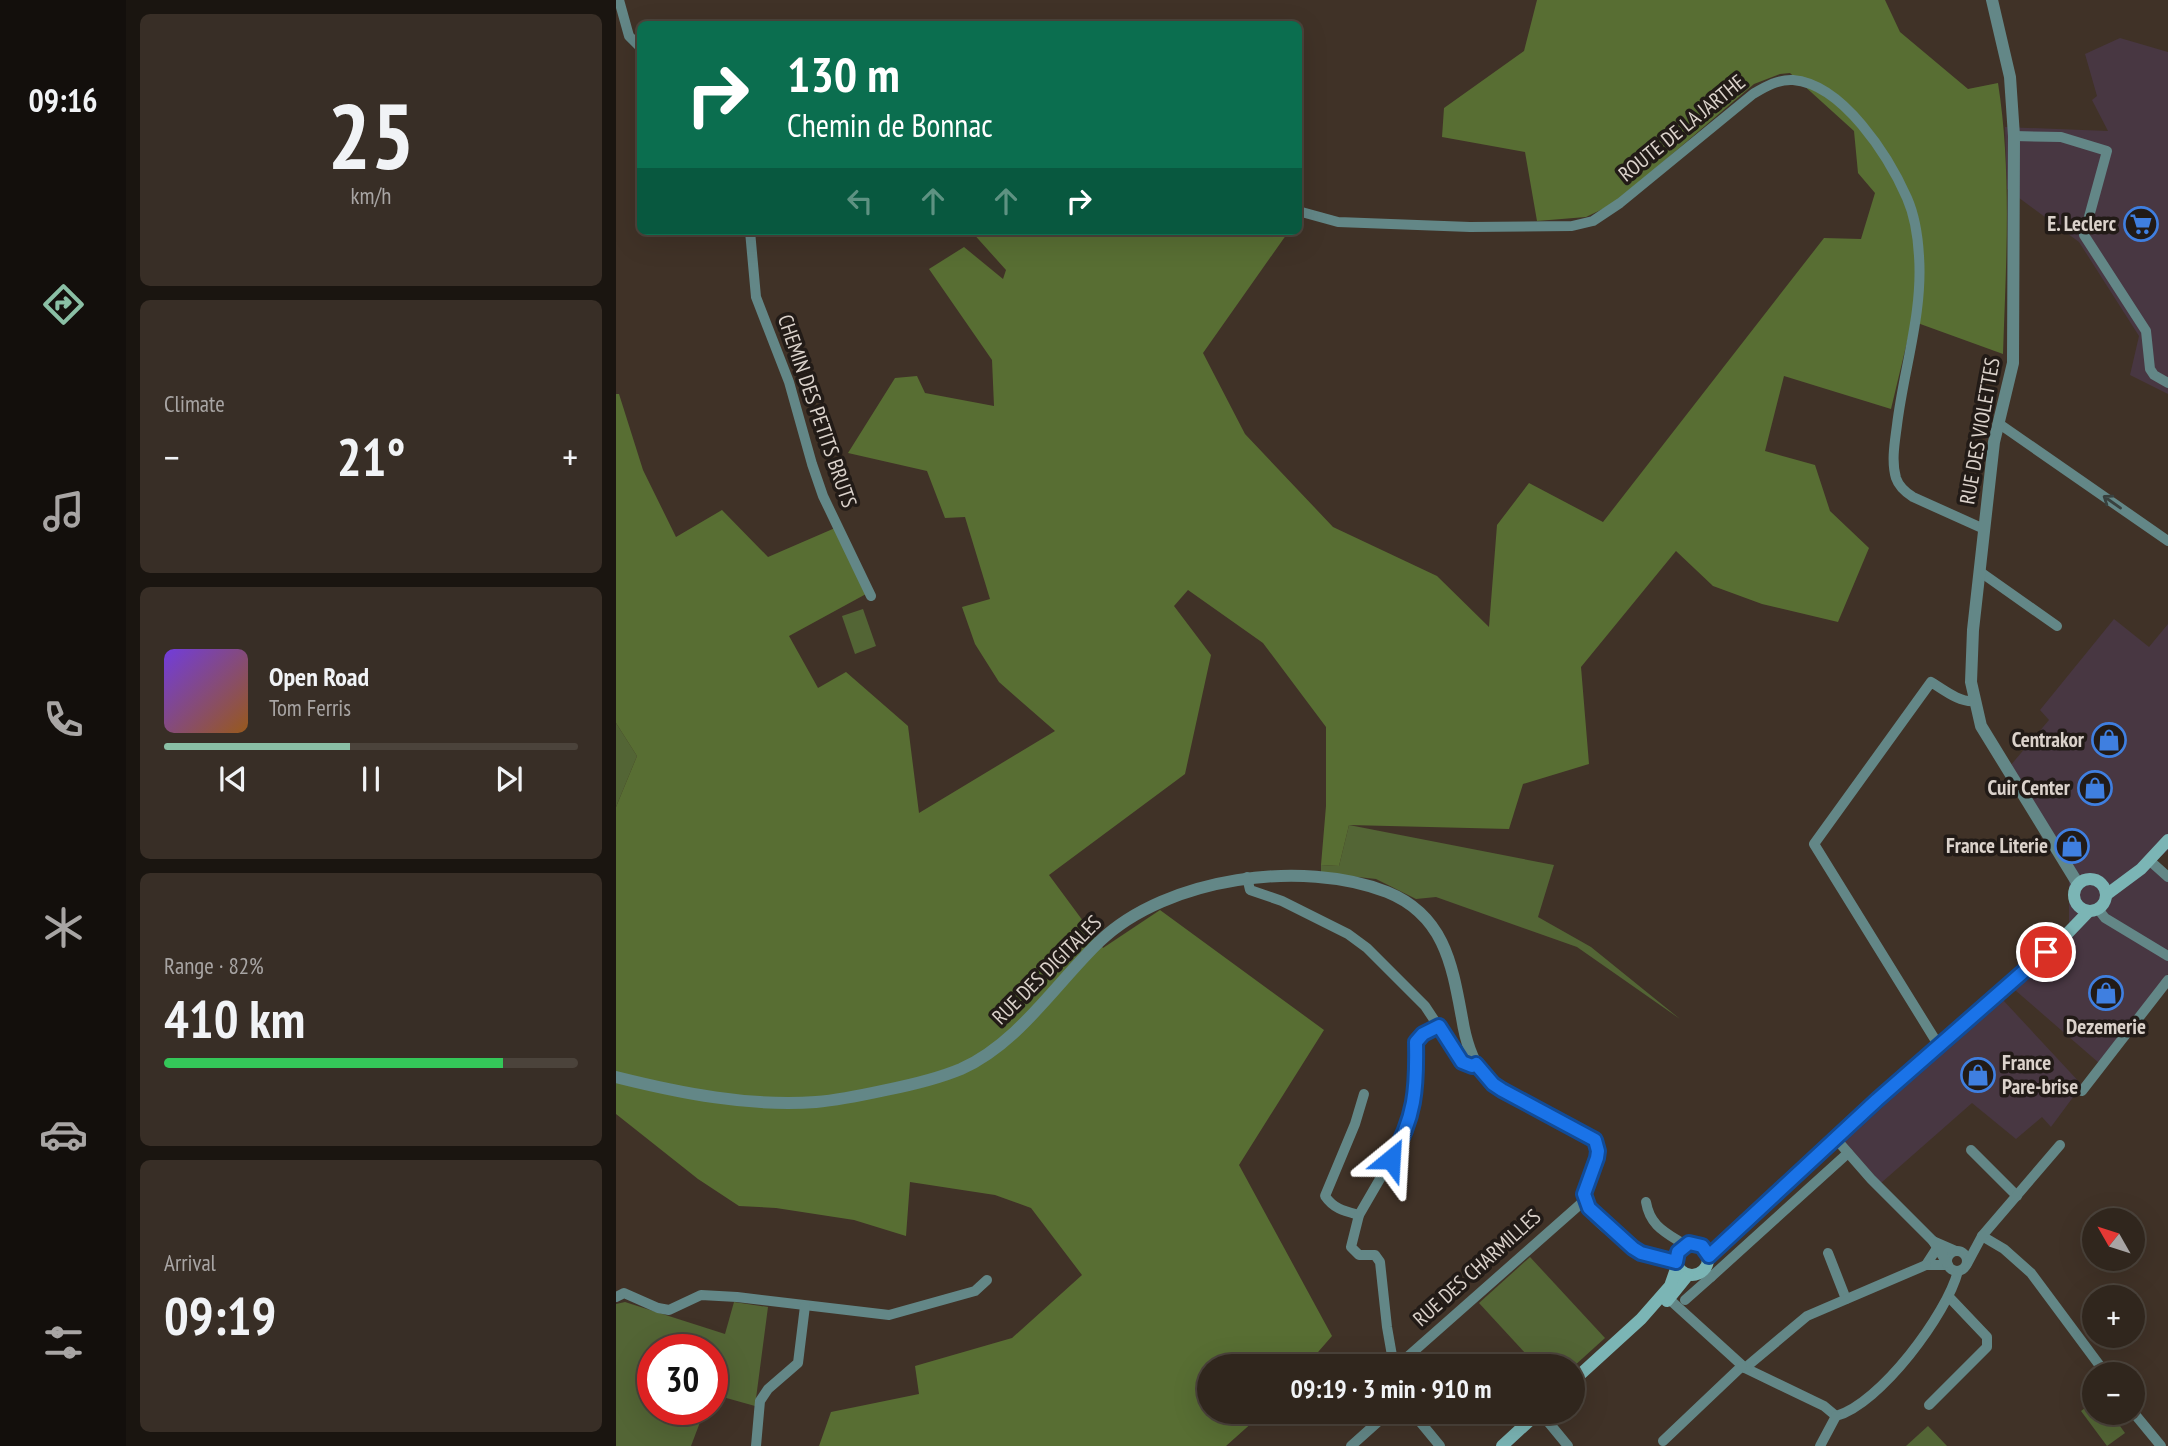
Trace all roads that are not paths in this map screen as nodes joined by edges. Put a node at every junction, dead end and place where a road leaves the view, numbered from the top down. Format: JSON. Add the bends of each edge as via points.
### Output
{"nodes":[{"id":1,"x":619,"y":0,"type":"edge"},
{"id":2,"x":1992,"y":0,"type":"edge"},
{"id":3,"x":637,"y":44,"type":"edge"},
{"id":4,"x":2014,"y":136,"type":"junction"},
{"id":5,"x":1302,"y":212,"type":"edge"},
{"id":6,"x":750,"y":235,"type":"edge"},
{"id":7,"x":2168,"y":383,"type":"edge"},
{"id":8,"x":1998,"y":422,"type":"junction"},
{"id":9,"x":1984,"y":529,"type":"junction"},
{"id":10,"x":2168,"y":541,"type":"edge"},
{"id":11,"x":1979,"y":571,"type":"junction"},
{"id":12,"x":872,"y":596,"type":"dead end"},
{"id":13,"x":2057,"y":626,"type":"dead end"},
{"id":14,"x":1975,"y":701,"type":"junction"},
{"id":15,"x":2167,"y":841,"type":"edge"},
{"id":16,"x":2149,"y":860,"type":"junction"},
{"id":17,"x":1247,"y":877,"type":"junction"},
{"id":18,"x":2168,"y":877,"type":"edge"},
{"id":19,"x":2078,"y":884,"type":"junction"},
{"id":20,"x":2103,"y":889,"type":"junction"},
{"id":21,"x":2076,"y":904,"type":"junction"},
{"id":22,"x":2093,"y":910,"type":"junction"},
{"id":23,"x":2064,"y":937,"type":"junction"},
{"id":24,"x":2168,"y":956,"type":"edge"},
{"id":25,"x":2168,"y":980,"type":"edge"},
{"id":26,"x":1439,"y":1026,"type":"junction"},
{"id":27,"x":1939,"y":1046,"type":"junction"},
{"id":28,"x":1476,"y":1064,"type":"junction"},
{"id":29,"x":616,"y":1077,"type":"edge"},
{"id":30,"x":2082,"y":1091,"type":"dead end"},
{"id":31,"x":1364,"y":1094,"type":"dead end"},
{"id":32,"x":1836,"y":1139,"type":"junction"},
{"id":33,"x":2060,"y":1145,"type":"dead end"},
{"id":34,"x":1971,"y":1150,"type":"dead end"},
{"id":35,"x":1848,"y":1153,"type":"junction"},
{"id":36,"x":2017,"y":1196,"type":"junction"},
{"id":37,"x":1585,"y":1200,"type":"junction"},
{"id":38,"x":1646,"y":1202,"type":"dead end"},
{"id":39,"x":1359,"y":1214,"type":"junction"},
{"id":40,"x":1982,"y":1236,"type":"junction"},
{"id":41,"x":1935,"y":1245,"type":"junction"},
{"id":42,"x":1705,"y":1251,"type":"junction"},
{"id":43,"x":1828,"y":1253,"type":"dead end"},
{"id":44,"x":1962,"y":1256,"type":"junction"},
{"id":45,"x":1947,"y":1264,"type":"junction"},
{"id":46,"x":1926,"y":1265,"type":"junction"},
{"id":47,"x":1958,"y":1271,"type":"junction"},
{"id":48,"x":1708,"y":1274,"type":"junction"},
{"id":49,"x":1688,"y":1275,"type":"junction"},
{"id":50,"x":1678,"y":1278,"type":"junction"},
{"id":51,"x":987,"y":1280,"type":"dead end"},
{"id":52,"x":616,"y":1297,"type":"edge"},
{"id":53,"x":1949,"y":1297,"type":"junction"},
{"id":54,"x":1846,"y":1299,"type":"junction"},
{"id":55,"x":805,"y":1306,"type":"junction"},
{"id":56,"x":1641,"y":1319,"type":"junction"},
{"id":57,"x":1392,"y":1354,"type":"edge"},
{"id":58,"x":1410,"y":1354,"type":"edge"},
{"id":59,"x":2097,"y":1362,"type":"edge"},
{"id":60,"x":1744,"y":1367,"type":"junction"},
{"id":61,"x":1585,"y":1370,"type":"edge"},
{"id":62,"x":1929,"y":1405,"type":"dead end"},
{"id":63,"x":1836,"y":1416,"type":"junction"},
{"id":64,"x":1375,"y":1424,"type":"edge"},
{"id":65,"x":1422,"y":1424,"type":"edge"},
{"id":66,"x":1526,"y":1424,"type":"edge"},
{"id":67,"x":1549,"y":1424,"type":"edge"},
{"id":68,"x":2144,"y":1425,"type":"edge"},
{"id":69,"x":1663,"y":1441,"type":"dead end"},
{"id":70,"x":756,"y":1446,"type":"edge"},
{"id":71,"x":1351,"y":1446,"type":"edge"},
{"id":72,"x":1440,"y":1446,"type":"edge"},
{"id":73,"x":1502,"y":1446,"type":"edge"},
{"id":74,"x":1568,"y":1446,"type":"edge"},
{"id":75,"x":1820,"y":1446,"type":"edge"},
{"id":76,"x":2161,"y":1446,"type":"edge"}],
"edges":[{"from":1,"to":3,"type":"street","via":[[629,36]]},
{"from":2,"to":4,"type":"street","name":"RUE DES VIOLETTES","via":[[2010,77]]},
{"from":4,"to":7,"type":"street","via":[[2061,137],[2107,151],[2084,235],[2146,331],[2150,369]]},
{"from":4,"to":8,"type":"street","name":"RUE DES VIOLETTES","via":[[2013,363]]},
{"from":5,"to":9,"type":"street","name":"ROUTE DE LA JARTHE","via":[[1338,222],[1471,227],[1572,226],[1593,221],[1753,94],[1781,81],[1809,84],[1863,125],[1909,202],[1919,255],[1918,307],[1899,405],[1895,475],[1913,497]]},
{"from":6,"to":12,"type":"street","name":"CHEMIN DES PETITS BRUTS","via":[[756,297],[789,382],[812,464]]},
{"from":8,"to":9,"type":"street","name":"RUE DES VIOLETTES"},
{"from":10,"to":8,"type":"street","one_way":true},
{"from":9,"to":11,"type":"street","name":"RUE DES VIOLETTES"},
{"from":11,"to":13,"type":"street"},
{"from":11,"to":14,"type":"street","name":"RUE DES VIOLETTES","via":[[1971,682]]},
{"from":14,"to":19,"type":"street","name":"RUE DES VIOLETTES","via":[[1981,726]]},
{"from":14,"to":27,"type":"street","via":[[1956,697],[1931,682],[1814,844]]},
{"from":15,"to":16,"type":"main road"},
{"from":15,"to":20,"type":"main road"},
{"from":16,"to":18,"type":"street"},
{"from":16,"to":20,"type":"main road","via":[[2132,877]]},
{"from":17,"to":26,"type":"street","via":[[1250,890],[1282,901],[1358,941]]},
{"from":17,"to":28,"type":"street","name":"RUE DES DIGITALES","via":[[1349,882],[1387,892],[1410,905],[1445,947]]},
{"from":17,"to":29,"type":"street","name":"RUE DES DIGITALES","via":[[1186,892],[1119,925],[1009,1036],[963,1068],[936,1078],[846,1099],[801,1103],[696,1095]]},
{"from":19,"to":20,"type":"main road","via":[[2089,879]]},
{"from":19,"to":21,"type":"main road"},
{"from":20,"to":22,"type":"main road","via":[[2104,903]]},
{"from":21,"to":22,"type":"main road"},
{"from":21,"to":23,"type":"main road"},
{"from":22,"to":23,"type":"main road"},
{"from":22,"to":24,"type":"street"},
{"from":23,"to":27,"type":"main road"},
{"from":25,"to":30,"type":"street"},
{"from":26,"to":28,"type":"street","via":[[1462,1062]]},
{"from":26,"to":39,"type":"street","via":[[1416,1042],[1412,1114],[1402,1141]]},
{"from":27,"to":32,"type":"main road"},
{"from":28,"to":37,"type":"street","name":"RUE DES DIGITALES","via":[[1502,1090],[1595,1140],[1598,1151]]},
{"from":31,"to":39,"type":"street","via":[[1325,1196],[1341,1211]]},
{"from":32,"to":35,"type":"street"},
{"from":32,"to":42,"type":"main road"},
{"from":33,"to":36,"type":"street"},
{"from":34,"to":36,"type":"street"},
{"from":35,"to":41,"type":"street"},
{"from":35,"to":48,"type":"street"},
{"from":36,"to":40,"type":"street"},
{"from":37,"to":50,"type":"street","via":[[1612,1232]]},
{"from":37,"to":58,"type":"street","name":"RUE DES CHARMILLES"},
{"from":38,"to":50,"type":"street","via":[[1648,1217]]},
{"from":39,"to":57,"type":"street","via":[[1351,1247],[1359,1255],[1375,1255],[1380,1262]]},
{"from":40,"to":44,"type":"street"},
{"from":40,"to":59,"type":"street","via":[[2031,1273]]},
{"from":41,"to":44,"type":"street"},
{"from":41,"to":45,"type":"street"},
{"from":41,"to":46,"type":"street"},
{"from":42,"to":48,"type":"main road"},
{"from":42,"to":50,"type":"main road","via":[[1694,1243]]},
{"from":43,"to":54,"type":"street"},
{"from":44,"to":45,"type":"street","via":[[1950,1254]]},
{"from":44,"to":47,"type":"street"},
{"from":45,"to":46,"type":"street"},
{"from":45,"to":47,"type":"street"},
{"from":46,"to":54,"type":"street"},
{"from":47,"to":53,"type":"street"},
{"from":48,"to":49,"type":"main road"},
{"from":48,"to":50,"type":"street"},
{"from":49,"to":50,"type":"main road"},
{"from":49,"to":50,"type":"main road"},
{"from":50,"to":56,"type":"main road"},
{"from":50,"to":56,"type":"main road","via":[[1655,1312]]},
{"from":50,"to":60,"type":"street"},
{"from":51,"to":55,"type":"street","via":[[975,1291],[890,1315]]},
{"from":52,"to":55,"type":"street","via":[[624,1293],[669,1310],[701,1295]]},
{"from":53,"to":62,"type":"street","via":[[1988,1343]]},
{"from":53,"to":63,"type":"street","via":[[1903,1364],[1856,1408]]},
{"from":54,"to":60,"type":"street","via":[[1807,1316]]},
{"from":55,"to":70,"type":"street","via":[[798,1363],[760,1401]]},
{"from":56,"to":61,"type":"main road"},
{"from":60,"to":63,"type":"street"},
{"from":60,"to":69,"type":"street"},
{"from":63,"to":75,"type":"street"},
{"from":64,"to":71,"type":"street"},
{"from":65,"to":72,"type":"street"},
{"from":66,"to":73,"type":"main road"},
{"from":67,"to":74,"type":"street"},
{"from":68,"to":76,"type":"street"}]}
